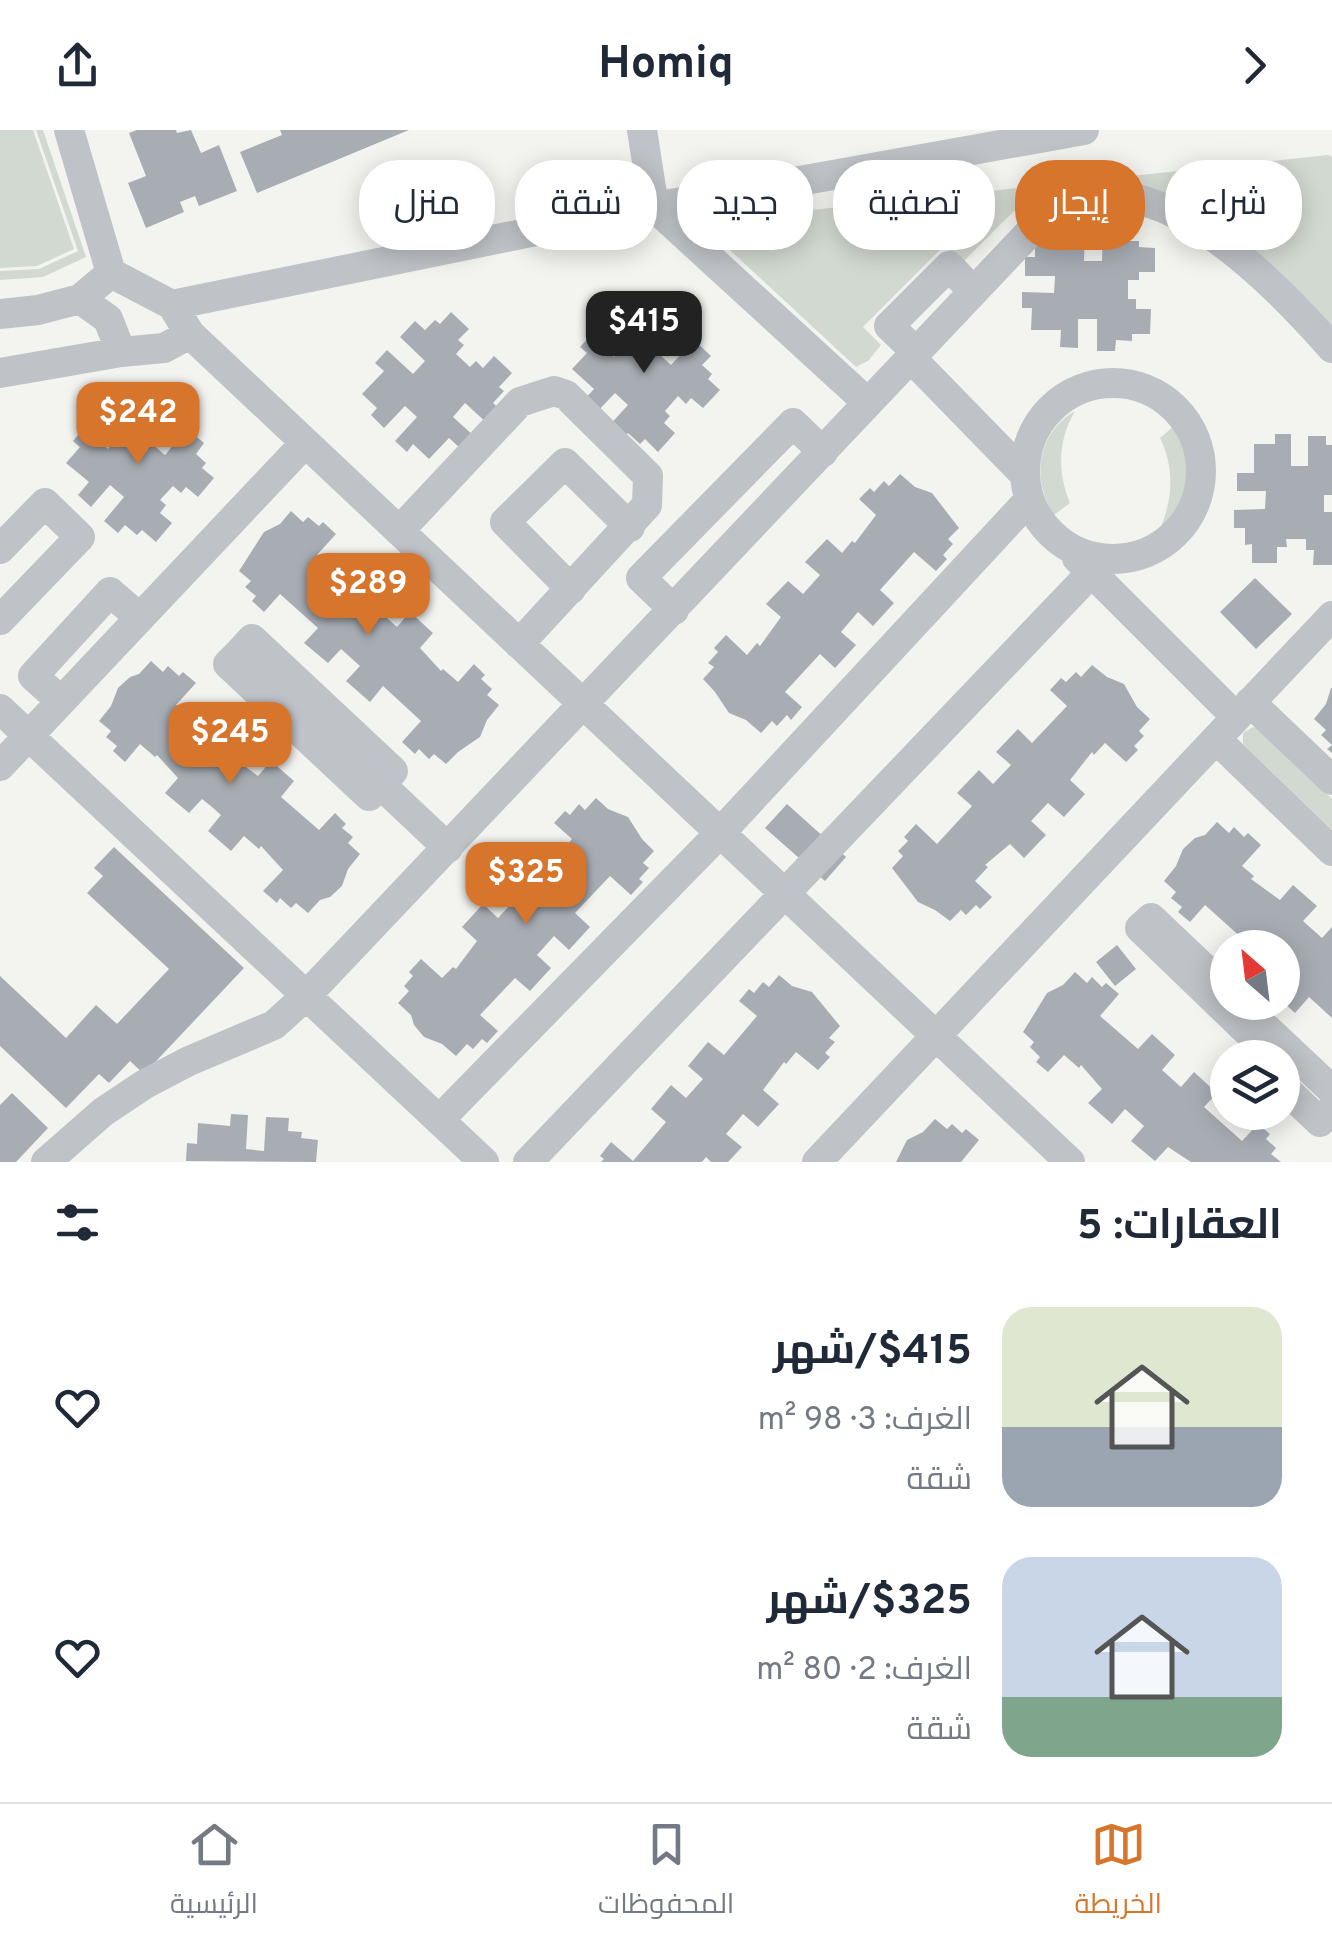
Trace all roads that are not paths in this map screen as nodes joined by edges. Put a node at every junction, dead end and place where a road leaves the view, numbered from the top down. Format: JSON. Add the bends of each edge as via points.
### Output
{"nodes":[{"id":1,"x":642,"y":130,"type":"edge"},
{"id":2,"x":1084,"y":130,"type":"edge"},
{"id":3,"x":76,"y":132,"type":"edge"},
{"id":4,"x":926,"y":144,"type":"edge"},
{"id":5,"x":647,"y":160,"type":"edge"},
{"id":6,"x":657,"y":206,"type":"edge"},
{"id":7,"x":657,"y":210,"type":"edge"},
{"id":8,"x":515,"y":235,"type":"edge"},
{"id":9,"x":111,"y":273,"type":"junction"},
{"id":10,"x":80,"y":299,"type":"junction"},
{"id":11,"x":172,"y":305,"type":"junction"},
{"id":12,"x":0,"y":314,"type":"edge"},
{"id":13,"x":190,"y":334,"type":"junction"},
{"id":14,"x":1332,"y":348,"type":"edge"},
{"id":15,"x":121,"y":352,"type":"junction"},
{"id":16,"x":914,"y":355,"type":"junction"},
{"id":17,"x":0,"y":373,"type":"edge"},
{"id":18,"x":868,"y":404,"type":"junction"},
{"id":19,"x":970,"y":417,"type":"junction"},
{"id":20,"x":1039,"y":422,"type":"junction"},
{"id":21,"x":305,"y":443,"type":"junction"},
{"id":22,"x":823,"y":452,"type":"junction"},
{"id":23,"x":1026,"y":487,"type":"junction"},
{"id":24,"x":630,"y":527,"type":"junction"},
{"id":25,"x":399,"y":530,"type":"junction"},
{"id":26,"x":1060,"y":542,"type":"junction"},
{"id":27,"x":0,"y":549,"type":"edge"},
{"id":28,"x":1091,"y":573,"type":"junction"},
{"id":29,"x":571,"y":589,"type":"junction"},
{"id":30,"x":674,"y":610,"type":"junction"},
{"id":31,"x":1332,"y":616,"type":"edge"},
{"id":32,"x":1,"y":618,"type":"edge"},
{"id":33,"x":519,"y":644,"type":"junction"},
{"id":34,"x":240,"y":652,"type":"dead end"},
{"id":35,"x":585,"y":705,"type":"junction"},
{"id":36,"x":0,"y":708,"type":"edge"},
{"id":37,"x":1234,"y":720,"type":"junction"},
{"id":38,"x":29,"y":736,"type":"junction"},
{"id":39,"x":0,"y":766,"type":"edge"},
{"id":40,"x":1332,"y":780,"type":"edge"},
{"id":41,"x":720,"y":833,"type":"junction"},
{"id":42,"x":448,"y":848,"type":"junction"},
{"id":43,"x":1332,"y":851,"type":"edge"},
{"id":44,"x":785,"y":894,"type":"junction"},
{"id":45,"x":1140,"y":928,"type":"junction"},
{"id":46,"x":1210,"y":973,"type":"edge"},
{"id":47,"x":306,"y":996,"type":"junction"},
{"id":48,"x":1259,"y":1020,"type":"edge"},
{"id":49,"x":936,"y":1036,"type":"junction"},
{"id":50,"x":1234,"y":1040,"type":"edge"},
{"id":51,"x":1256,"y":1040,"type":"edge"},
{"id":52,"x":1300,"y":1081,"type":"edge"},
{"id":53,"x":1332,"y":1090,"type":"edge"},
{"id":54,"x":1300,"y":1103,"type":"edge"},
{"id":55,"x":1332,"y":1111,"type":"edge"},
{"id":56,"x":439,"y":1120,"type":"junction"},
{"id":57,"x":472,"y":1158,"type":"edge"},
{"id":58,"x":47,"y":1162,"type":"edge"},
{"id":59,"x":528,"y":1162,"type":"edge"},
{"id":60,"x":817,"y":1162,"type":"edge"},
{"id":61,"x":1070,"y":1162,"type":"edge"}],
"edges":[{"from":1,"to":5,"type":"street"},
{"from":2,"to":4,"type":"street"},
{"from":3,"to":9,"type":"street"},
{"from":4,"to":6,"type":"street"},
{"from":7,"to":18,"type":"street"},
{"from":8,"to":11,"type":"street"},
{"from":9,"to":10,"type":"street"},
{"from":9,"to":11,"type":"street"},
{"from":10,"to":12,"type":"street"},
{"from":10,"to":15,"type":"street","via":[[108,319]]},
{"from":11,"to":13,"type":"street"},
{"from":13,"to":15,"type":"street","via":[[164,348]]},
{"from":13,"to":21,"type":"street"},
{"from":14,"to":16,"type":"street","via":[[1216,239],[1142,200],[1106,194],[1074,199],[1048,213]]},
{"from":15,"to":17,"type":"street"},
{"from":16,"to":18,"type":"street"},
{"from":16,"to":19,"type":"street"},
{"from":18,"to":22,"type":"street"},
{"from":19,"to":20,"type":"street","via":[[1004,426]]},
{"from":19,"to":23,"type":"street"},
{"from":20,"to":23,"type":"street","via":[[1028,446]]},
{"from":20,"to":26,"type":"street","via":[[1080,388],[1134,385],[1179,413],[1194,435],[1200,462],[1196,501],[1163,543],[1111,559]]},
{"from":21,"to":25,"type":"street"},
{"from":21,"to":38,"type":"street"},
{"from":22,"to":30,"type":"street"},
{"from":22,"to":30,"type":"street","via":[[793,424],[641,578]]},
{"from":23,"to":26,"type":"street","via":[[1042,524]]},
{"from":23,"to":41,"type":"street"},
{"from":24,"to":25,"type":"street","via":[[648,506],[648,476],[566,395],[554,392],[520,402]]},
{"from":24,"to":29,"type":"street"},
{"from":24,"to":29,"type":"street","via":[[564,463],[505,522]]},
{"from":25,"to":33,"type":"street"},
{"from":26,"to":28,"type":"street"},
{"from":27,"to":32,"type":"street","via":[[45,503],[93,550],[15,631]]},
{"from":28,"to":37,"type":"street"},
{"from":28,"to":44,"type":"street"},
{"from":29,"to":33,"type":"street"},
{"from":30,"to":35,"type":"street"},
{"from":31,"to":37,"type":"street"},
{"from":33,"to":35,"type":"street"},
{"from":34,"to":42,"type":"street","via":[[228,664],[256,691],[369,796],[380,784]]},
{"from":35,"to":41,"type":"street"},
{"from":35,"to":42,"type":"street"},
{"from":36,"to":38,"type":"street"},
{"from":37,"to":40,"type":"street"},
{"from":37,"to":43,"type":"street"},
{"from":37,"to":49,"type":"street"},
{"from":38,"to":39,"type":"street"},
{"from":38,"to":47,"type":"street"},
{"from":41,"to":44,"type":"street"},
{"from":41,"to":56,"type":"street"},
{"from":42,"to":47,"type":"street"},
{"from":44,"to":49,"type":"street"},
{"from":44,"to":59,"type":"street"},
{"from":45,"to":46,"type":"street","via":[[1151,918]]},
{"from":45,"to":50,"type":"street","via":[[1130,940]]},
{"from":45,"to":51,"type":"street"},
{"from":47,"to":56,"type":"street"},
{"from":47,"to":58,"type":"street","via":[[274,1025],[145,1084]]},
{"from":48,"to":53,"type":"street"},
{"from":49,"to":60,"type":"street"},
{"from":49,"to":61,"type":"street"},
{"from":52,"to":55,"type":"street"},
{"from":54,"to":55,"type":"street","via":[[1320,1122]]},
{"from":56,"to":57,"type":"street"}]}
